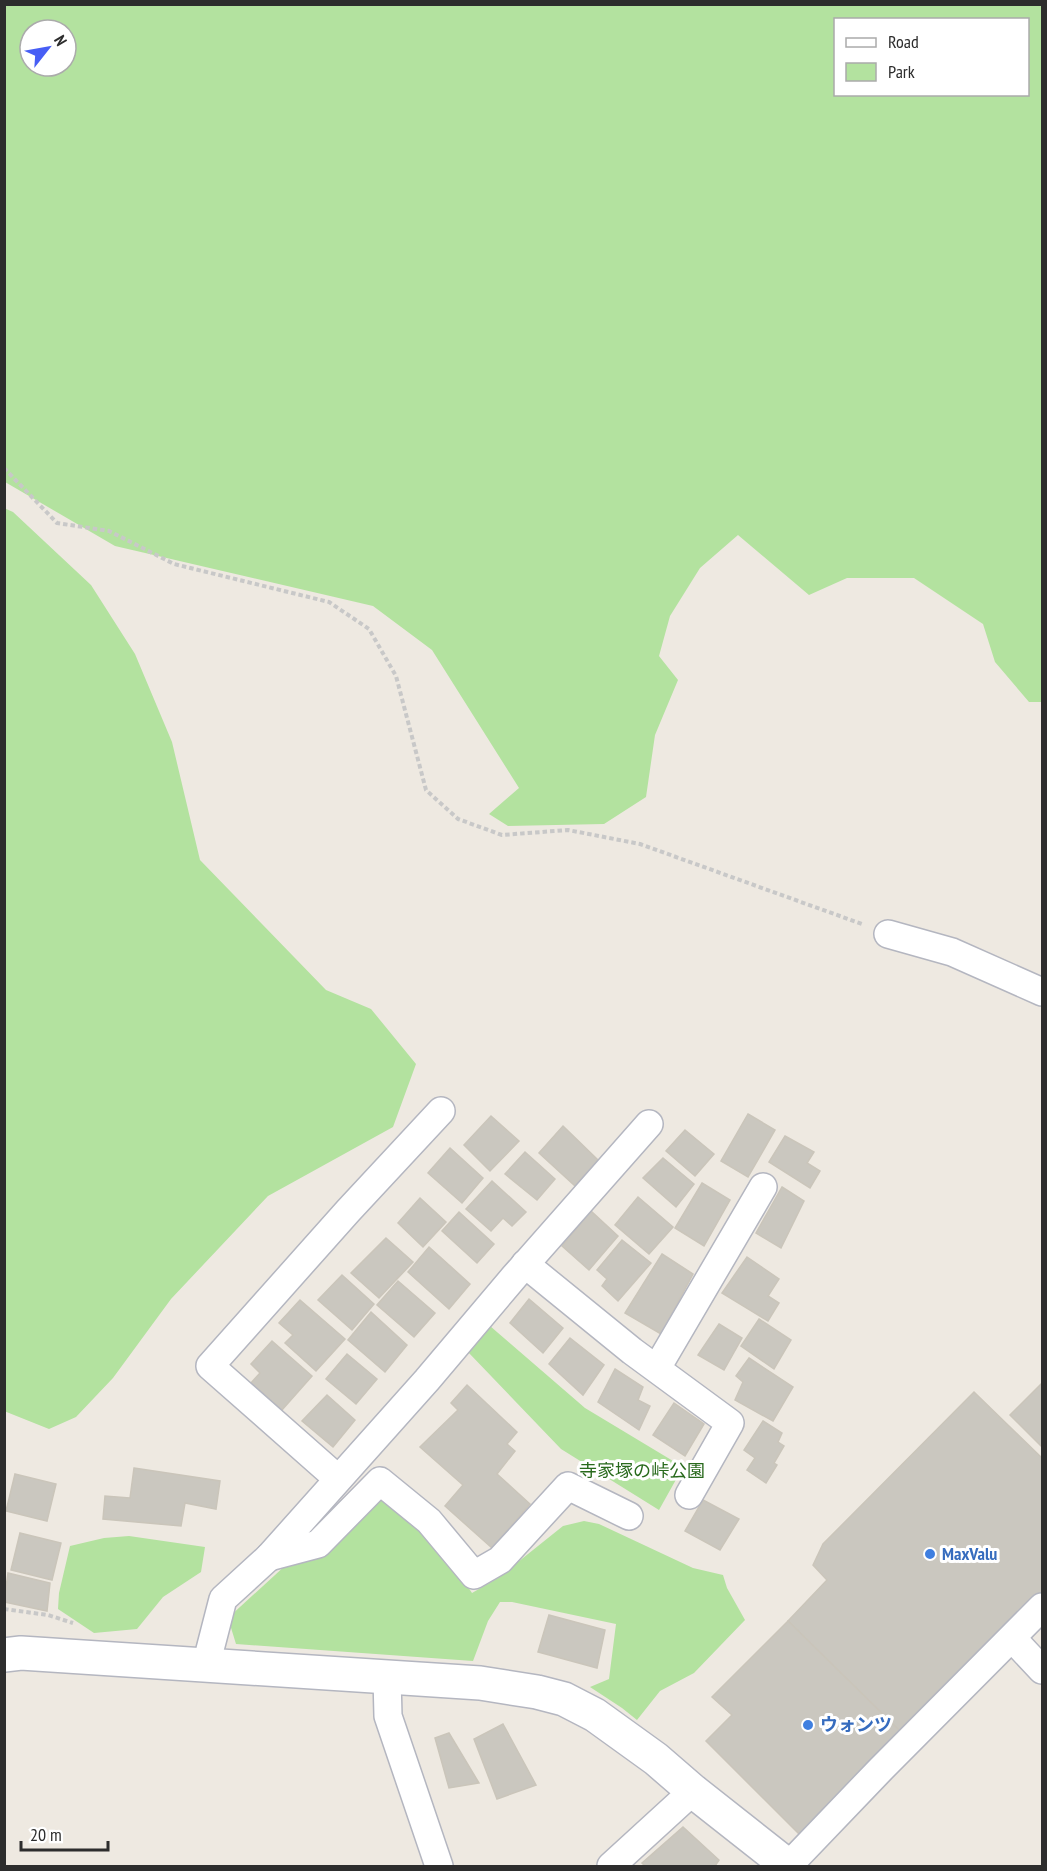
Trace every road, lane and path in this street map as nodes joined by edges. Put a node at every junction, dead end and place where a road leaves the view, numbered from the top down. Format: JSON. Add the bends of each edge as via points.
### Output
{"nodes":[{"id":1,"x":4,"y":468,"type":"edge"},
{"id":2,"x":888,"y":934,"type":"joint"},
{"id":3,"x":1042,"y":992,"type":"edge"},
{"id":4,"x":441,"y":1111,"type":"dead end"},
{"id":5,"x":649,"y":1124,"type":"dead end"},
{"id":6,"x":763,"y":1187,"type":"dead end"},
{"id":7,"x":525,"y":1264,"type":"junction"},
{"id":8,"x":657,"y":1368,"type":"junction"},
{"id":9,"x":337,"y":1478,"type":"junction"},
{"id":10,"x":689,"y":1496,"type":"dead end"},
{"id":11,"x":629,"y":1516,"type":"dead end"},
{"id":12,"x":269,"y":1557,"type":"junction"},
{"id":13,"x":1042,"y":1607,"type":"edge"},
{"id":14,"x":1012,"y":1638,"type":"junction"},
{"id":15,"x":4,"y":1655,"type":"edge"},
{"id":16,"x":206,"y":1665,"type":"junction"},
{"id":17,"x":1042,"y":1670,"type":"edge"},
{"id":18,"x":387,"y":1678,"type":"junction"},
{"id":19,"x":693,"y":1791,"type":"junction"},
{"id":20,"x":439,"y":1866,"type":"edge"},
{"id":21,"x":611,"y":1866,"type":"edge"},
{"id":22,"x":788,"y":1866,"type":"edge"}],
"edges":[{"from":1,"to":2,"type":"path","via":[[57,523],[109,531],[174,564],[329,602],[369,629],[396,676],[426,790],[458,819],[502,835],[568,831],[640,844]]},
{"from":2,"to":3,"type":"street","via":[[952,952]]},
{"from":4,"to":9,"type":"street","via":[[210,1366]]},
{"from":5,"to":7,"type":"street"},
{"from":6,"to":8,"type":"street"},
{"from":7,"to":8,"type":"street"},
{"from":7,"to":9,"type":"street"},
{"from":8,"to":10,"type":"street","via":[[730,1423]]},
{"from":9,"to":12,"type":"street"},
{"from":11,"to":12,"type":"street","via":[[568,1486],[500,1560],[474,1575],[429,1521],[380,1481],[318,1544]]},
{"from":12,"to":16,"type":"street","via":[[223,1599]]},
{"from":13,"to":14,"type":"street"},
{"from":14,"to":17,"type":"street"},
{"from":14,"to":22,"type":"street"},
{"from":15,"to":16,"type":"street"},
{"from":16,"to":18,"type":"street"},
{"from":18,"to":19,"type":"street","via":[[480,1683],[564,1699],[625,1735]]},
{"from":18,"to":20,"type":"street","via":[[388,1716]]},
{"from":19,"to":21,"type":"street"},
{"from":19,"to":22,"type":"street"}]}
